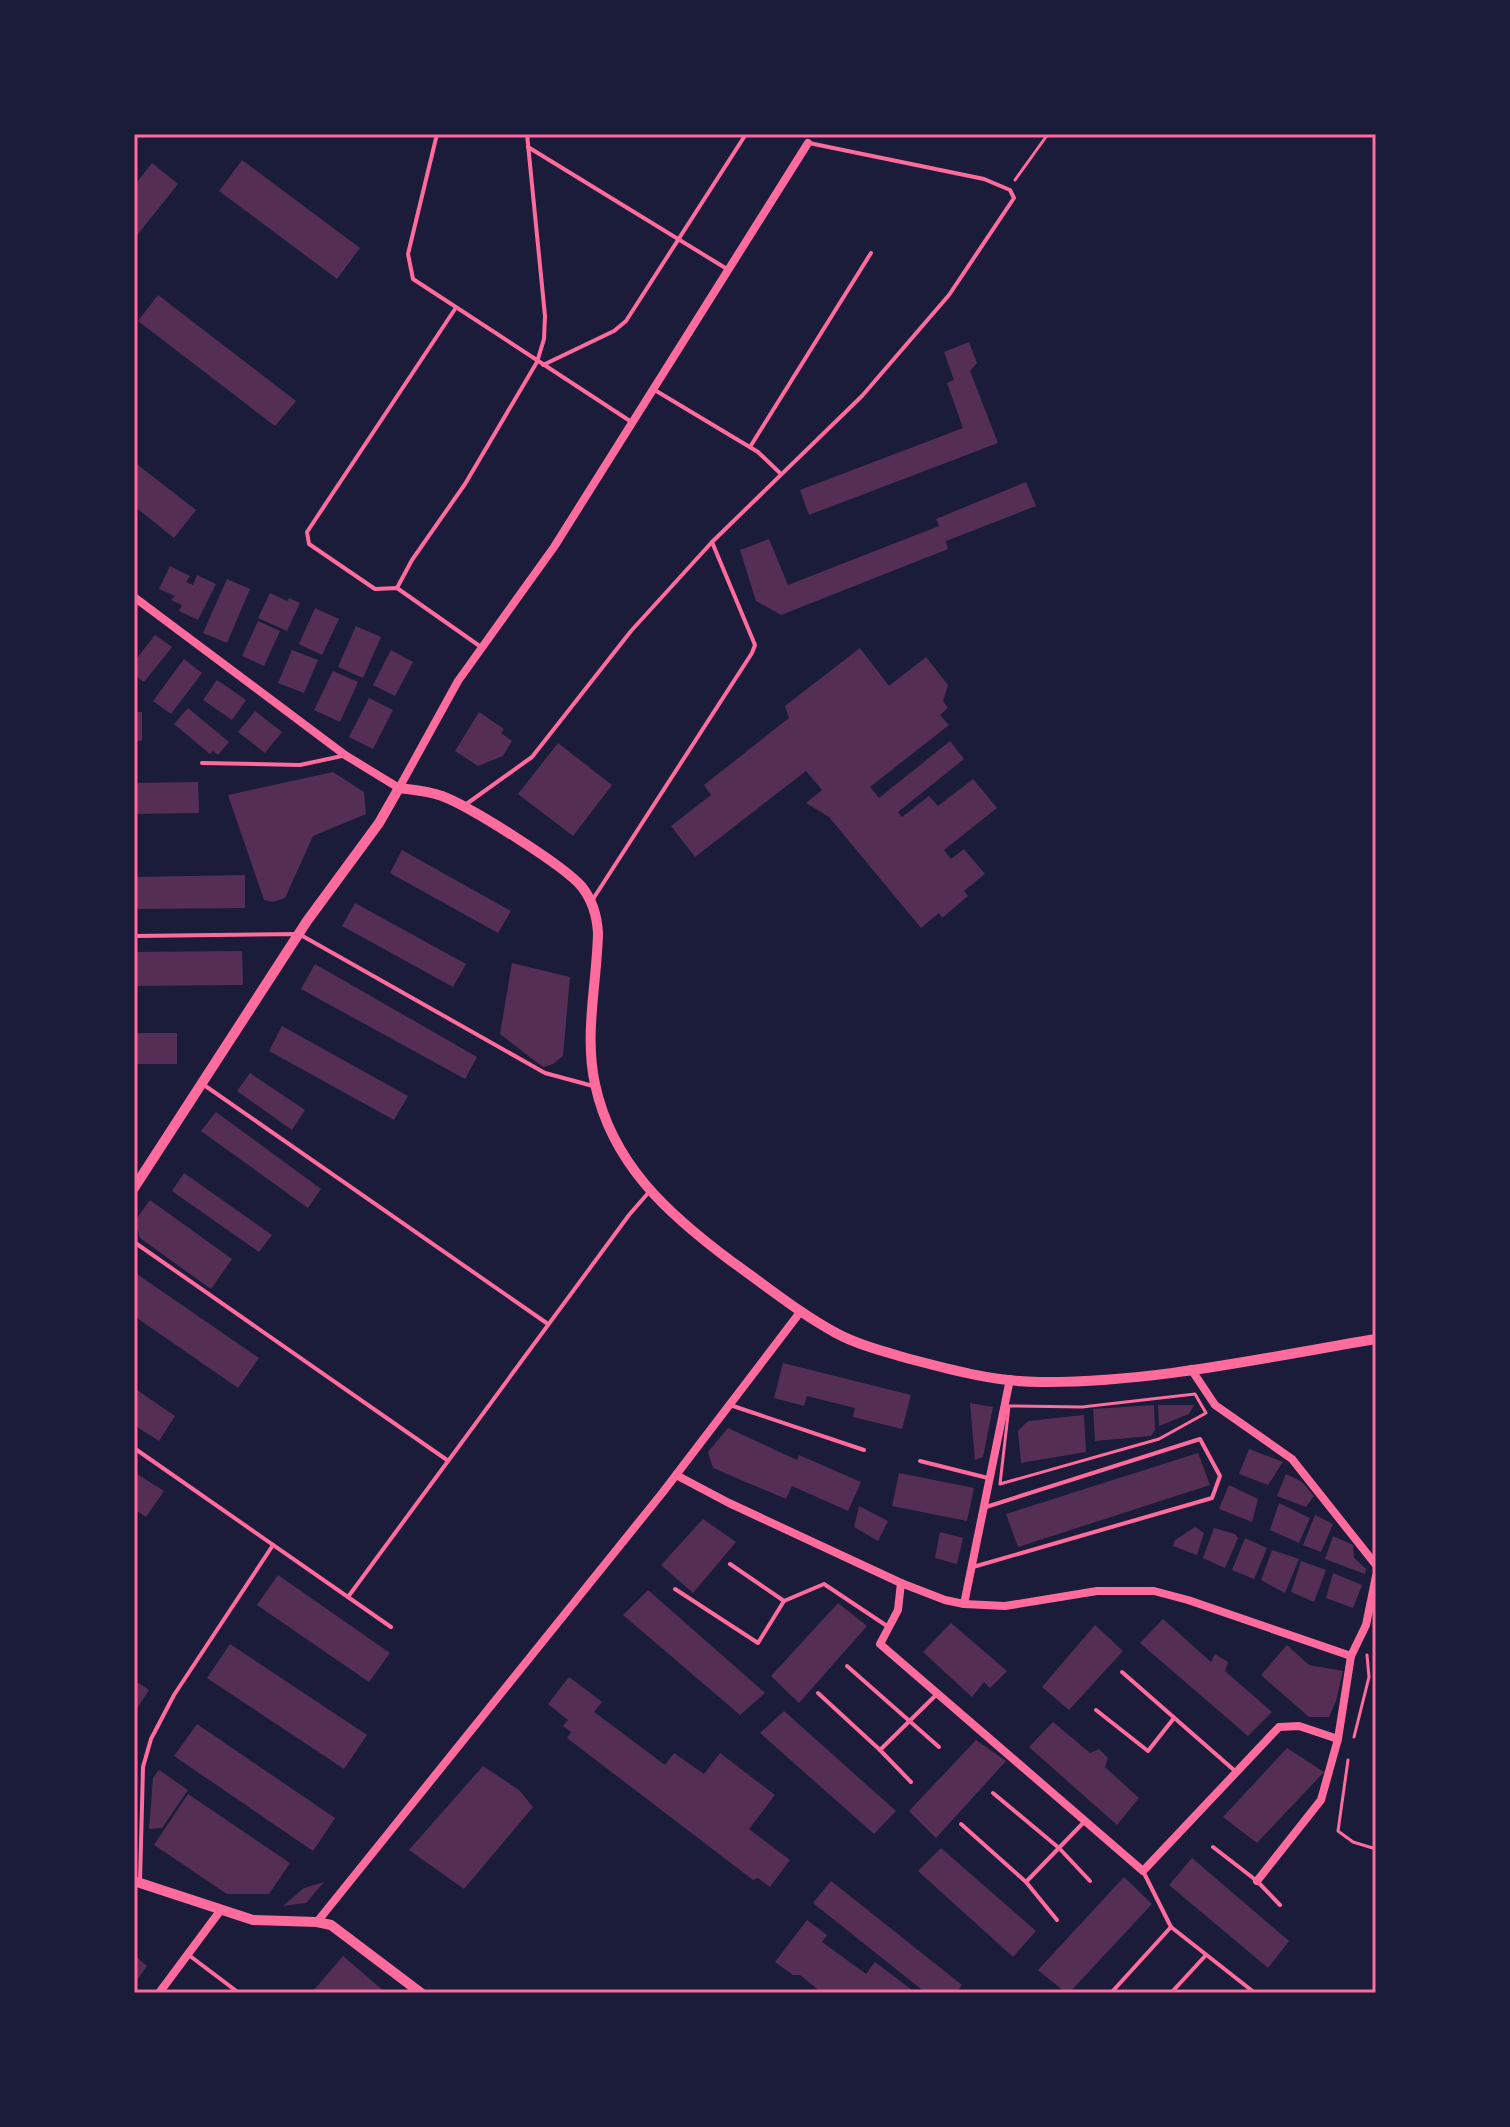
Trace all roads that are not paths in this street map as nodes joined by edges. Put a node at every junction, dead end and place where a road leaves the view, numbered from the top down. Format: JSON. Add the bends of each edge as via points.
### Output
{"nodes":[{"id":1,"x":437,"y":134,"type":"edge"},
{"id":2,"x":527,"y":134,"type":"edge"},
{"id":3,"x":746,"y":134,"type":"edge"},
{"id":4,"x":808,"y":143,"type":"joint"},
{"id":5,"x":528,"y":147,"type":"junction"},
{"id":6,"x":680,"y":239,"type":"junction"},
{"id":7,"x":871,"y":253,"type":"dead end"},
{"id":8,"x":729,"y":270,"type":"junction"},
{"id":9,"x":455,"y":309,"type":"junction"},
{"id":10,"x":537,"y":362,"type":"junction"},
{"id":11,"x":543,"y":365,"type":"junction"},
{"id":12,"x":653,"y":389,"type":"junction"},
{"id":13,"x":632,"y":423,"type":"junction"},
{"id":14,"x":750,"y":447,"type":"junction"},
{"id":15,"x":781,"y":474,"type":"junction"},
{"id":16,"x":712,"y":542,"type":"junction"},
{"id":17,"x":397,"y":588,"type":"junction"},
{"id":18,"x":134,"y":597,"type":"edge"},
{"id":19,"x":481,"y":647,"type":"junction"},
{"id":20,"x":345,"y":755,"type":"junction"},
{"id":21,"x":202,"y":763,"type":"dead end"},
{"id":22,"x":399,"y":788,"type":"junction"},
{"id":23,"x":463,"y":807,"type":"junction"},
{"id":24,"x":591,"y":902,"type":"junction"},
{"id":25,"x":299,"y":934,"type":"junction"},
{"id":26,"x":134,"y":936,"type":"edge"},
{"id":27,"x":202,"y":1083,"type":"junction"},
{"id":28,"x":595,"y":1086,"type":"junction"},
{"id":29,"x":134,"y":1188,"type":"edge"},
{"id":30,"x":649,"y":1192,"type":"junction"},
{"id":31,"x":134,"y":1242,"type":"edge"},
{"id":32,"x":801,"y":1311,"type":"junction"},
{"id":33,"x":549,"y":1324,"type":"junction"},
{"id":34,"x":1376,"y":1339,"type":"edge"},
{"id":35,"x":1191,"y":1369,"type":"junction"},
{"id":36,"x":1010,"y":1379,"type":"junction"},
{"id":37,"x":730,"y":1405,"type":"junction"},
{"id":38,"x":134,"y":1448,"type":"edge"},
{"id":39,"x":864,"y":1450,"type":"dead end"},
{"id":40,"x":448,"y":1461,"type":"junction"},
{"id":41,"x":920,"y":1461,"type":"dead end"},
{"id":42,"x":676,"y":1475,"type":"junction"},
{"id":43,"x":990,"y":1478,"type":"junction"},
{"id":44,"x":984,"y":1507,"type":"junction"},
{"id":45,"x":273,"y":1545,"type":"junction"},
{"id":46,"x":730,"y":1564,"type":"dead end"},
{"id":47,"x":1376,"y":1565,"type":"edge"},
{"id":48,"x":972,"y":1568,"type":"junction"},
{"id":49,"x":1376,"y":1576,"type":"edge"},
{"id":50,"x":901,"y":1583,"type":"junction"},
{"id":51,"x":675,"y":1589,"type":"dead end"},
{"id":52,"x":348,"y":1597,"type":"junction"},
{"id":53,"x":784,"y":1601,"type":"junction"},
{"id":54,"x":964,"y":1604,"type":"junction"},
{"id":55,"x":391,"y":1627,"type":"dead end"},
{"id":56,"x":889,"y":1627,"type":"junction"},
{"id":57,"x":1351,"y":1656,"type":"junction"},
{"id":58,"x":847,"y":1666,"type":"dead end"},
{"id":59,"x":1122,"y":1672,"type":"dead end"},
{"id":60,"x":818,"y":1693,"type":"dead end"},
{"id":61,"x":938,"y":1694,"type":"junction"},
{"id":62,"x":1096,"y":1710,"type":"dead end"},
{"id":63,"x":1174,"y":1718,"type":"junction"},
{"id":64,"x":910,"y":1721,"type":"junction"},
{"id":65,"x":1338,"y":1739,"type":"junction"},
{"id":66,"x":939,"y":1747,"type":"dead end"},
{"id":67,"x":880,"y":1750,"type":"junction"},
{"id":68,"x":1236,"y":1772,"type":"junction"},
{"id":69,"x":911,"y":1782,"type":"dead end"},
{"id":70,"x":993,"y":1793,"type":"dead end"},
{"id":71,"x":1085,"y":1821,"type":"junction"},
{"id":72,"x":961,"y":1824,"type":"dead end"},
{"id":73,"x":1213,"y":1847,"type":"dead end"},
{"id":74,"x":1059,"y":1848,"type":"junction"},
{"id":75,"x":1143,"y":1871,"type":"junction"},
{"id":76,"x":1090,"y":1881,"type":"dead end"},
{"id":77,"x":1257,"y":1881,"type":"junction"},
{"id":78,"x":137,"y":1882,"type":"edge"},
{"id":79,"x":1026,"y":1882,"type":"junction"},
{"id":80,"x":1280,"y":1905,"type":"dead end"},
{"id":81,"x":220,"y":1911,"type":"junction"},
{"id":82,"x":1057,"y":1920,"type":"dead end"},
{"id":83,"x":317,"y":1922,"type":"junction"},
{"id":84,"x":1171,"y":1927,"type":"junction"},
{"id":85,"x":188,"y":1954,"type":"junction"},
{"id":86,"x":1206,"y":1955,"type":"junction"},
{"id":87,"x":159,"y":1993,"type":"edge"},
{"id":88,"x":239,"y":1993,"type":"edge"},
{"id":89,"x":421,"y":1993,"type":"edge"},
{"id":90,"x":1111,"y":1993,"type":"edge"},
{"id":91,"x":1171,"y":1993,"type":"edge"},
{"id":92,"x":1255,"y":1993,"type":"edge"}],
"edges":[{"from":1,"to":9,"type":"lane","via":[[408,254],[413,279]]},
{"from":2,"to":5,"type":"lane"},
{"from":3,"to":6,"type":"lane"},
{"from":4,"to":8,"type":"street"},
{"from":4,"to":15,"type":"lane","via":[[984,179],[1008,189],[1014,198],[949,295],[862,396]]},
{"from":5,"to":6,"type":"lane"},
{"from":5,"to":10,"type":"lane","via":[[545,316]]},
{"from":6,"to":8,"type":"lane"},
{"from":6,"to":11,"type":"lane","via":[[626,321]]},
{"from":7,"to":14,"type":"lane"},
{"from":8,"to":12,"type":"street"},
{"from":9,"to":10,"type":"lane"},
{"from":9,"to":17,"type":"lane","via":[[306,538],[375,589]]},
{"from":10,"to":11,"type":"lane"},
{"from":10,"to":17,"type":"lane"},
{"from":11,"to":13,"type":"lane"},
{"from":12,"to":13,"type":"street"},
{"from":12,"to":14,"type":"lane"},
{"from":13,"to":19,"type":"street","via":[[554,547]]},
{"from":14,"to":15,"type":"lane"},
{"from":15,"to":16,"type":"lane"},
{"from":16,"to":23,"type":"lane","via":[[631,631],[532,757]]},
{"from":16,"to":24,"type":"lane","via":[[755,645]]},
{"from":17,"to":19,"type":"lane"},
{"from":18,"to":20,"type":"street"},
{"from":19,"to":22,"type":"street"},
{"from":20,"to":21,"type":"lane","via":[[300,765]]},
{"from":20,"to":22,"type":"street"},
{"from":22,"to":23,"type":"street"},
{"from":22,"to":25,"type":"street"},
{"from":23,"to":24,"type":"street","via":[[559,867]]},
{"from":24,"to":28,"type":"street","via":[[598,933],[590,1025]]},
{"from":25,"to":26,"type":"lane"},
{"from":25,"to":27,"type":"street"},
{"from":25,"to":28,"type":"lane","via":[[545,1073]]},
{"from":27,"to":29,"type":"street"},
{"from":27,"to":33,"type":"lane"},
{"from":28,"to":30,"type":"street","via":[[618,1146]]},
{"from":30,"to":32,"type":"street","via":[[691,1231]]},
{"from":30,"to":33,"type":"lane"},
{"from":31,"to":40,"type":"lane"},
{"from":32,"to":36,"type":"street","via":[[838,1334],[885,1352]]},
{"from":32,"to":37,"type":"street"},
{"from":33,"to":40,"type":"lane"},
{"from":34,"to":35,"type":"street"},
{"from":35,"to":36,"type":"street","via":[[1097,1380]]},
{"from":35,"to":47,"type":"street","via":[[1215,1405],[1292,1459]]},
{"from":36,"to":43,"type":"street"},
{"from":37,"to":39,"type":"lane"},
{"from":37,"to":42,"type":"street"},
{"from":38,"to":45,"type":"lane"},
{"from":40,"to":52,"type":"lane"},
{"from":41,"to":43,"type":"lane"},
{"from":42,"to":50,"type":"street"},
{"from":42,"to":83,"type":"street"},
{"from":43,"to":44,"type":"street"},
{"from":44,"to":48,"type":"street"},
{"from":44,"to":48,"type":"lane","via":[[1200,1439],[1220,1476],[1212,1498]]},
{"from":45,"to":52,"type":"lane"},
{"from":45,"to":78,"type":"lane","via":[[151,1739],[143,1767]]},
{"from":46,"to":53,"type":"lane"},
{"from":48,"to":54,"type":"street"},
{"from":49,"to":57,"type":"street","via":[[1366,1625]]},
{"from":50,"to":54,"type":"street"},
{"from":50,"to":56,"type":"street","via":[[898,1610]]},
{"from":51,"to":53,"type":"lane","via":[[758,1643]]},
{"from":52,"to":55,"type":"lane"},
{"from":53,"to":56,"type":"lane","via":[[824,1584]]},
{"from":54,"to":57,"type":"street","via":[[1005,1606],[1097,1591],[1154,1591]]},
{"from":56,"to":61,"type":"street","via":[[880,1644]]},
{"from":57,"to":65,"type":"street"},
{"from":58,"to":64,"type":"lane"},
{"from":59,"to":63,"type":"lane"},
{"from":60,"to":67,"type":"lane"},
{"from":61,"to":64,"type":"lane"},
{"from":61,"to":71,"type":"street"},
{"from":62,"to":63,"type":"lane","via":[[1148,1751]]},
{"from":63,"to":68,"type":"lane"},
{"from":64,"to":66,"type":"lane"},
{"from":64,"to":67,"type":"lane"},
{"from":65,"to":68,"type":"street","via":[[1299,1726],[1279,1727]]},
{"from":65,"to":77,"type":"street","via":[[1321,1800]]},
{"from":67,"to":69,"type":"lane"},
{"from":68,"to":75,"type":"street"},
{"from":70,"to":74,"type":"lane"},
{"from":71,"to":74,"type":"lane"},
{"from":71,"to":75,"type":"street"},
{"from":72,"to":79,"type":"lane"},
{"from":73,"to":77,"type":"lane"},
{"from":74,"to":76,"type":"lane"},
{"from":74,"to":79,"type":"lane"},
{"from":75,"to":84,"type":"lane"},
{"from":77,"to":80,"type":"lane"},
{"from":78,"to":81,"type":"street"},
{"from":79,"to":82,"type":"lane"},
{"from":81,"to":83,"type":"street","via":[[272,1922]]},
{"from":81,"to":85,"type":"street"},
{"from":83,"to":89,"type":"street","via":[[344,1933]]},
{"from":84,"to":86,"type":"lane"},
{"from":84,"to":90,"type":"lane"},
{"from":85,"to":87,"type":"street"},
{"from":85,"to":88,"type":"lane"},
{"from":86,"to":91,"type":"lane"},
{"from":86,"to":92,"type":"lane"}]}
